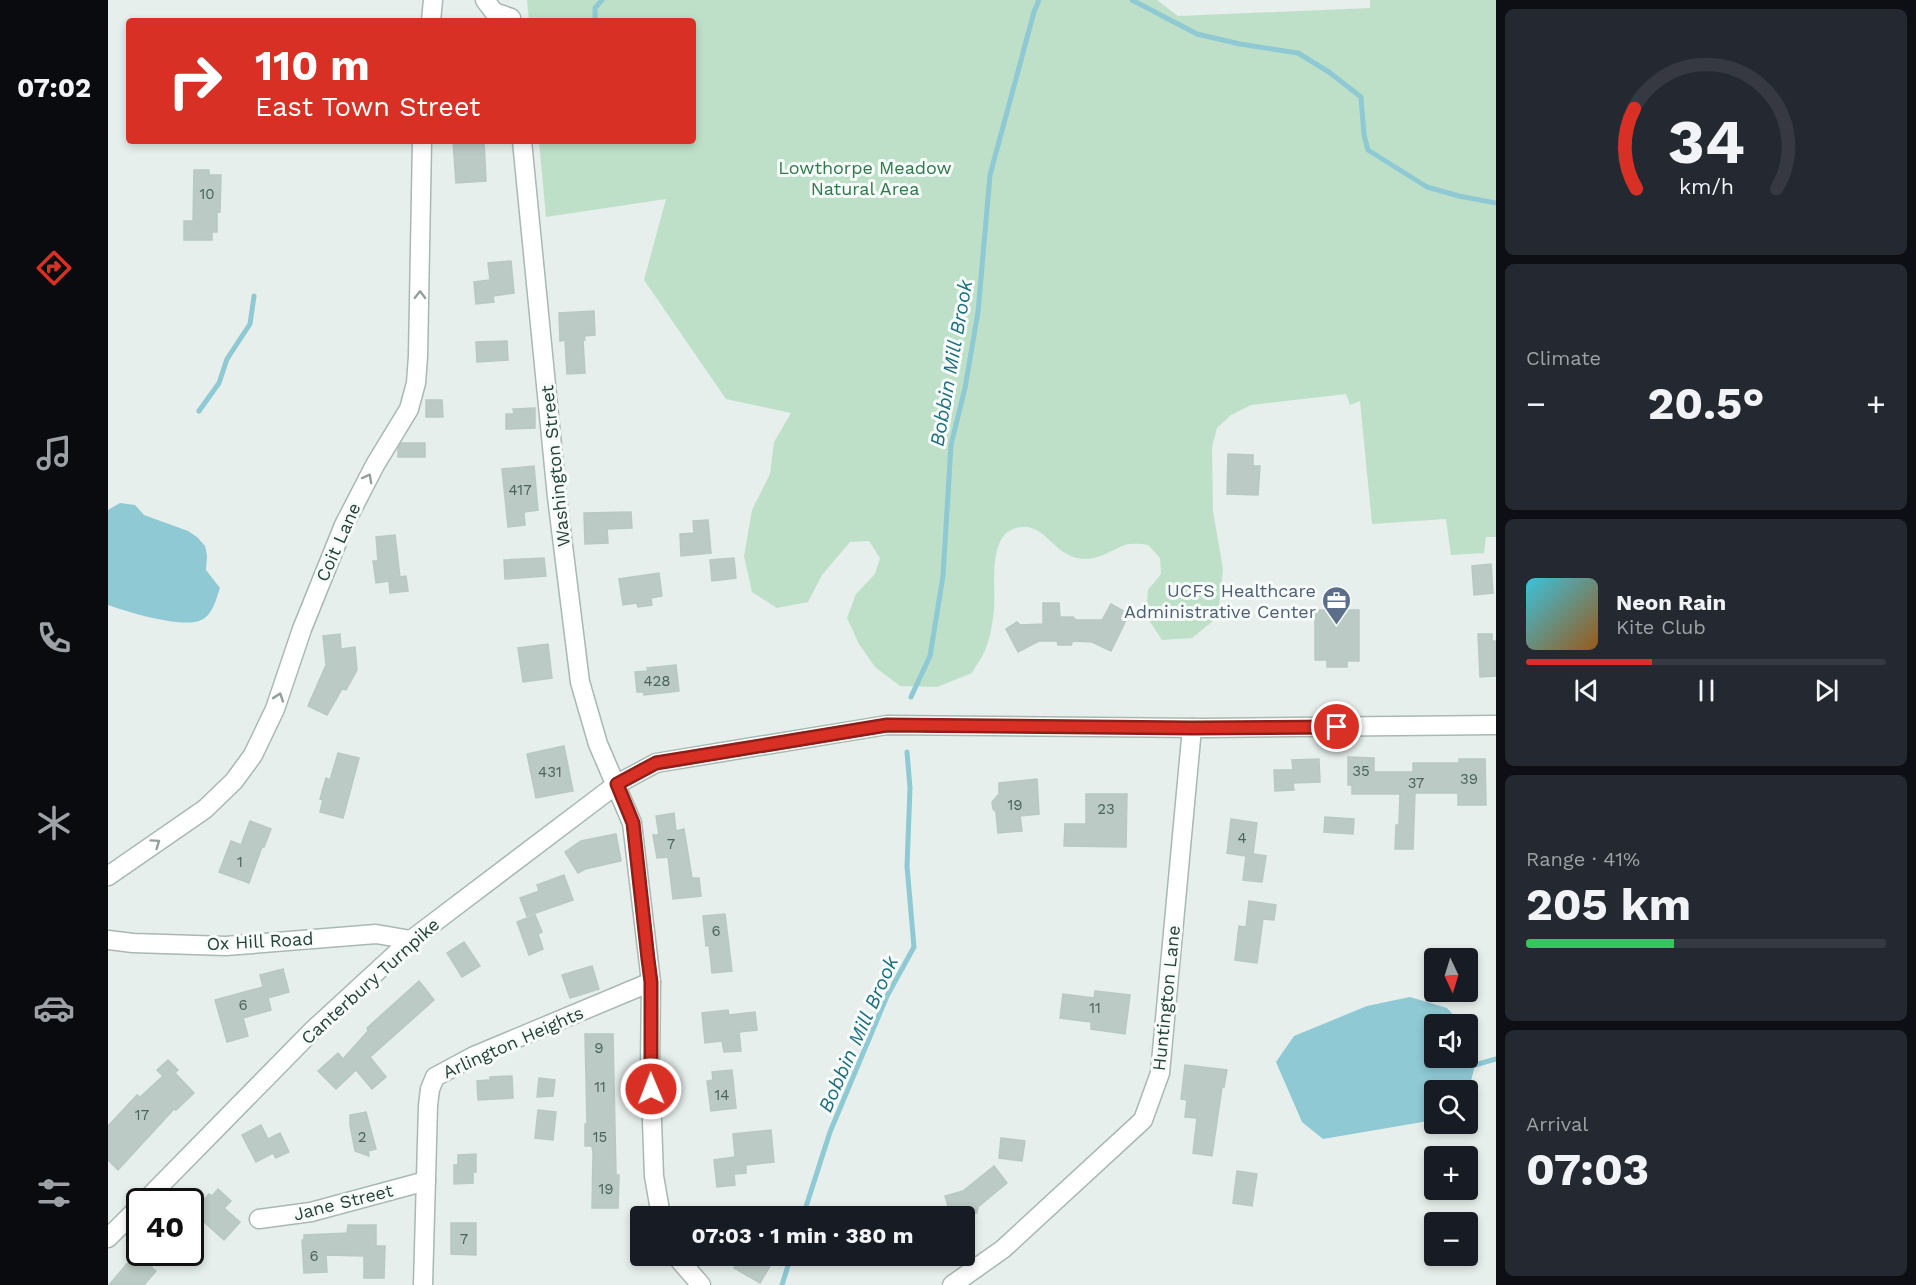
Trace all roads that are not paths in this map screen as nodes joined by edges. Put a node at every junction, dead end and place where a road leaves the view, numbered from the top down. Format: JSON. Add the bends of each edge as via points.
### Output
{"nodes":[{"id":1,"x":434,"y":0,"type":"edge"},
{"id":2,"x":485,"y":0,"type":"edge"},
{"id":3,"x":511,"y":13,"type":"edge"},
{"id":4,"x":431,"y":18,"type":"edge"},
{"id":5,"x":422,"y":144,"type":"edge"},
{"id":6,"x":522,"y":144,"type":"edge"},
{"id":7,"x":1496,"y":725,"type":"edge"},
{"id":8,"x":1192,"y":728,"type":"junction"},
{"id":9,"x":617,"y":784,"type":"junction"},
{"id":10,"x":108,"y":876,"type":"edge"},
{"id":11,"x":108,"y":940,"type":"edge"},
{"id":12,"x":411,"y":940,"type":"junction"},
{"id":13,"x":651,"y":982,"type":"junction"},
{"id":14,"x":426,"y":1182,"type":"junction"},
{"id":15,"x":158,"y":1188,"type":"edge"},
{"id":16,"x":659,"y":1206,"type":"edge"},
{"id":17,"x":259,"y":1219,"type":"dead end"},
{"id":18,"x":126,"y":1220,"type":"edge"},
{"id":19,"x":108,"y":1238,"type":"edge"},
{"id":20,"x":685,"y":1266,"type":"edge"},
{"id":21,"x":423,"y":1285,"type":"edge"},
{"id":22,"x":701,"y":1285,"type":"edge"},
{"id":23,"x":952,"y":1285,"type":"edge"}],
"edges":[{"from":1,"to":4,"type":"street"},
{"from":2,"to":3,"type":"street","via":[[494,12]]},
{"from":10,"to":5,"type":"street","name":"Coit Lane","one_way":true,"via":[[205,809],[226,790],[253,755],[275,709],[344,525],[409,409],[418,356]]},
{"from":6,"to":9,"type":"street","name":"Washington Street","via":[[557,497],[580,682],[598,744]]},
{"from":7,"to":8,"type":"street","name":"Canterbury Turnpike"},
{"from":8,"to":9,"type":"street","name":"Canterbury Turnpike","via":[[887,725],[656,763]]},
{"from":8,"to":23,"type":"street","name":"Huntington Lane","via":[[1160,1073],[1143,1120],[1003,1249]]},
{"from":9,"to":12,"type":"street","name":"Canterbury Turnpike"},
{"from":9,"to":13,"type":"street","name":"Washington Street","via":[[633,823]]},
{"from":11,"to":12,"type":"street","name":"Ox Hill Road","via":[[226,946],[376,934]]},
{"from":12,"to":15,"type":"street","name":"Canterbury Turnpike","via":[[312,1031]]},
{"from":13,"to":14,"type":"street","name":"Arlington Heights","via":[[436,1075],[428,1106]]},
{"from":13,"to":16,"type":"street","name":"Washington Street","via":[[654,1176]]},
{"from":14,"to":17,"type":"street","name":"Jane Street","via":[[311,1212]]},
{"from":14,"to":21,"type":"street","name":"Arlington Heights"},
{"from":18,"to":19,"type":"street"},
{"from":20,"to":22,"type":"street"}]}
